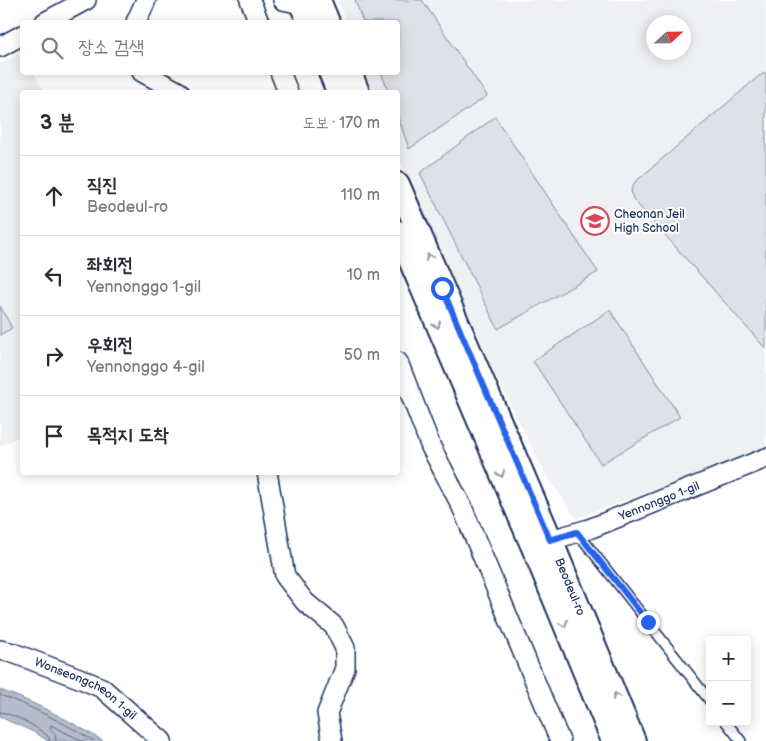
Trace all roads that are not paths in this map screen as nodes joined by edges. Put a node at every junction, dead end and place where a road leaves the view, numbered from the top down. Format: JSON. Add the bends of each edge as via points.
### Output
{"nodes":[{"id":1,"x":86,"y":0,"type":"edge"},
{"id":2,"x":146,"y":0,"type":"edge"},
{"id":3,"x":250,"y":0,"type":"edge"},
{"id":4,"x":302,"y":5,"type":"edge"},
{"id":5,"x":49,"y":20,"type":"edge"},
{"id":6,"x":137,"y":20,"type":"edge"},
{"id":7,"x":258,"y":20,"type":"edge"},
{"id":8,"x":325,"y":20,"type":"edge"},
{"id":9,"x":20,"y":36,"type":"edge"},
{"id":10,"x":0,"y":48,"type":"edge"},
{"id":11,"x":148,"y":75,"type":"edge"},
{"id":12,"x":281,"y":75,"type":"edge"},
{"id":13,"x":331,"y":75,"type":"edge"},
{"id":14,"x":351,"y":75,"type":"edge"},
{"id":15,"x":175,"y":90,"type":"edge"},
{"id":16,"x":287,"y":90,"type":"edge"},
{"id":17,"x":337,"y":90,"type":"edge"},
{"id":18,"x":357,"y":90,"type":"edge"},
{"id":19,"x":400,"y":189,"type":"edge"},
{"id":20,"x":400,"y":237,"type":"edge"},
{"id":21,"x":400,"y":367,"type":"edge"},
{"id":22,"x":766,"y":458,"type":"edge"},
{"id":23,"x":268,"y":475,"type":"edge"},
{"id":24,"x":577,"y":532,"type":"junction"},
{"id":25,"x":550,"y":540,"type":"junction"},
{"id":26,"x":0,"y":650,"type":"edge"},
{"id":27,"x":706,"y":696,"type":"edge"},
{"id":28,"x":729,"y":726,"type":"edge"},
{"id":29,"x":162,"y":741,"type":"edge"},
{"id":30,"x":332,"y":741,"type":"edge"},
{"id":31,"x":560,"y":741,"type":"edge"},
{"id":32,"x":613,"y":741,"type":"edge"},
{"id":33,"x":634,"y":741,"type":"edge"},
{"id":34,"x":741,"y":741,"type":"edge"}],
"edges":[{"from":1,"to":5,"type":"street"},
{"from":2,"to":6,"type":"street"},
{"from":3,"to":7,"type":"street"},
{"from":4,"to":8,"type":"street"},
{"from":9,"to":10,"type":"street"},
{"from":11,"to":15,"type":"street"},
{"from":12,"to":16,"type":"street"},
{"from":13,"to":17,"type":"street"},
{"from":14,"to":18,"type":"street"},
{"from":25,"to":19,"type":"street","name":"Beodeul-ro","one_way":true},
{"from":20,"to":32,"type":"street","name":"Beodeul-ro","one_way":true},
{"from":21,"to":31,"type":"street","via":[[431,447],[462,507]]},
{"from":22,"to":24,"type":"street","name":"Yennonggo 1-gil"},
{"from":23,"to":30,"type":"street","via":[[285,576],[305,602],[334,626],[345,648],[345,668],[327,714]]},
{"from":24,"to":25,"type":"street","name":"Yennonggo 1-gil"},
{"from":24,"to":27,"type":"lane"},
{"from":33,"to":25,"type":"street","name":"Beodeul-ro","one_way":true},
{"from":26,"to":29,"type":"street","name":"Wonseongcheon 1-gil","via":[[102,688]]},
{"from":28,"to":34,"type":"lane"}]}
